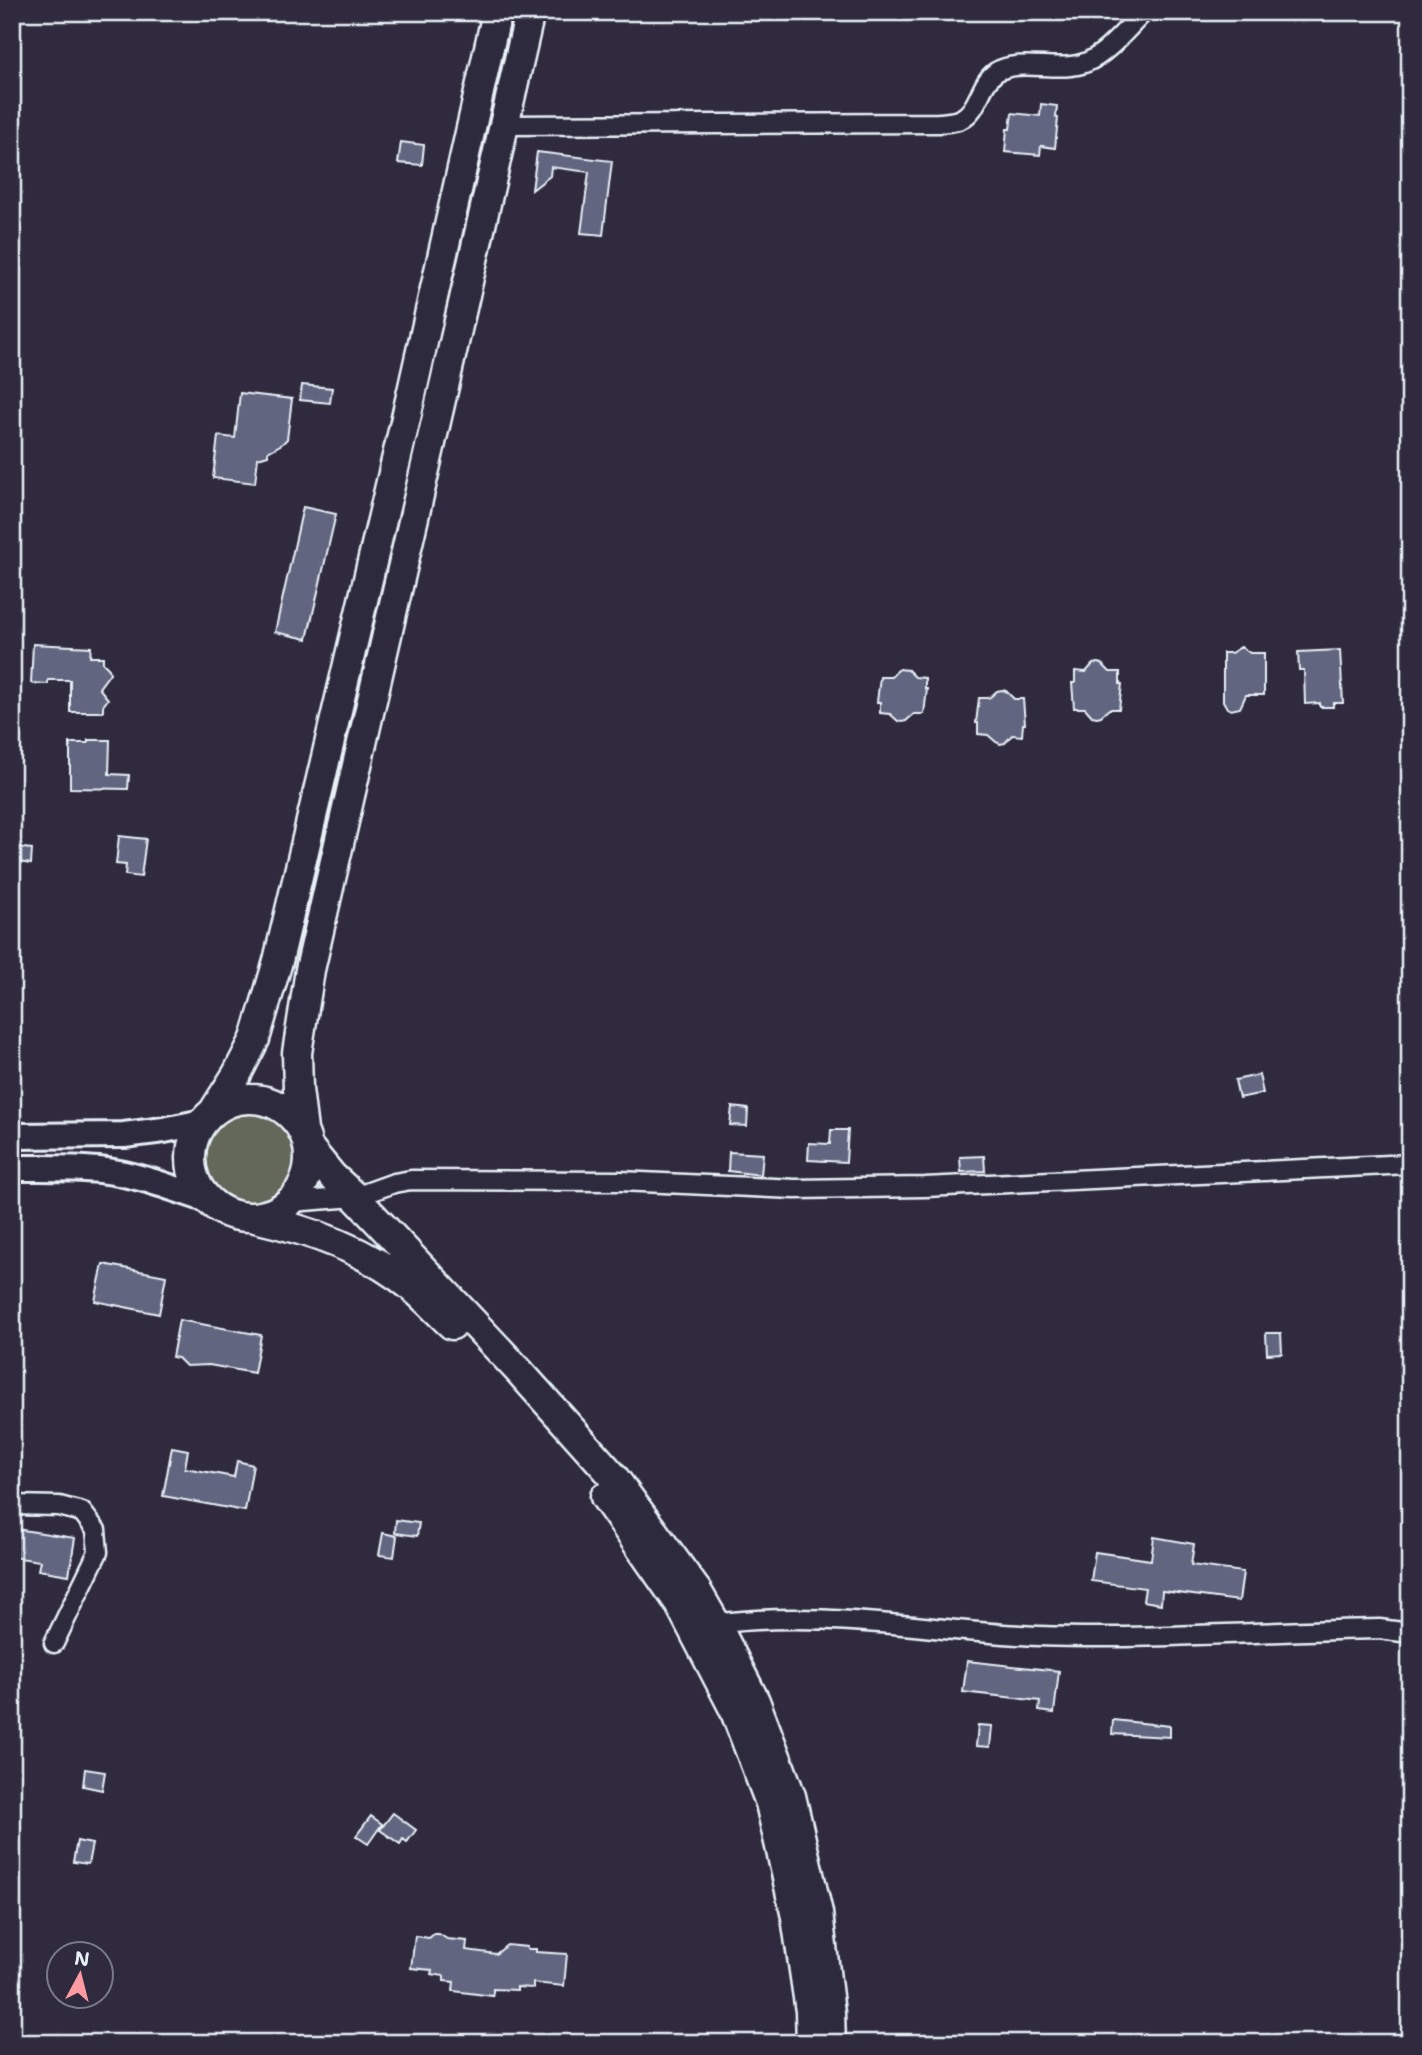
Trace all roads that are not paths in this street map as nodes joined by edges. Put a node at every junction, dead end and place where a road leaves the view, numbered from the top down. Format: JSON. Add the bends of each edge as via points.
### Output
{"nodes":[{"id":1,"x":497,"y":12,"type":"edge"},
{"id":2,"x":530,"y":12,"type":"edge"},
{"id":3,"x":1144,"y":12,"type":"edge"},
{"id":4,"x":505,"y":125,"type":"junction"},
{"id":5,"x":208,"y":1117,"type":"junction"},
{"id":6,"x":12,"y":1136,"type":"edge"},
{"id":7,"x":307,"y":1140,"type":"junction"},
{"id":8,"x":1410,"y":1164,"type":"edge"},
{"id":9,"x":12,"y":1168,"type":"edge"},
{"id":10,"x":355,"y":1197,"type":"junction"},
{"id":11,"x":208,"y":1200,"type":"junction"},
{"id":12,"x":291,"y":1202,"type":"junction"},
{"id":13,"x":256,"y":1218,"type":"junction"},
{"id":14,"x":12,"y":1505,"type":"edge"},
{"id":15,"x":716,"y":1624,"type":"junction"},
{"id":16,"x":1410,"y":1633,"type":"edge"},
{"id":17,"x":54,"y":1643,"type":"dead end"},
{"id":18,"x":811,"y":2043,"type":"edge"},
{"id":19,"x":831,"y":2043,"type":"edge"}],
"edges":[{"from":1,"to":5,"type":"main road","via":[[278,961],[255,1039]]},
{"from":2,"to":4,"type":"main road"},
{"from":3,"to":4,"type":"street","via":[[1102,54],[1086,63],[1015,66],[996,72],[975,107],[960,119],[940,124]]},
{"from":4,"to":7,"type":"main road","via":[[310,970],[297,1053]]},
{"from":5,"to":6,"type":"main road","via":[[124,1135]]},
{"from":5,"to":7,"type":"main road","via":[[236,1100],[262,1100],[286,1110]]},
{"from":5,"to":11,"type":"main road","via":[[191,1148],[193,1176]]},
{"from":7,"to":10,"type":"main road","via":[[332,1176]]},
{"from":7,"to":12,"type":"main road","via":[[310,1169]]},
{"from":8,"to":10,"type":"street","via":[[821,1188],[411,1180]]},
{"from":9,"to":11,"type":"main road","via":[[98,1170]]},
{"from":10,"to":12,"type":"street"},
{"from":10,"to":15,"type":"main road","via":[[613,1476]]},
{"from":11,"to":13,"type":"main road","via":[[222,1211]]},
{"from":12,"to":13,"type":"main road"},
{"from":13,"to":18,"type":"main road","via":[[328,1238],[372,1259],[412,1287],[457,1330],[597,1486],[679,1603],[734,1709],[770,1803],[796,1917]]},
{"from":14,"to":17,"type":"street","via":[[59,1506],[82,1512],[96,1530],[98,1552]]},
{"from":15,"to":16,"type":"street","via":[[812,1619],[1090,1637],[1379,1629]]},
{"from":15,"to":19,"type":"main road","via":[[755,1701],[791,1796],[818,1913]]}]}
